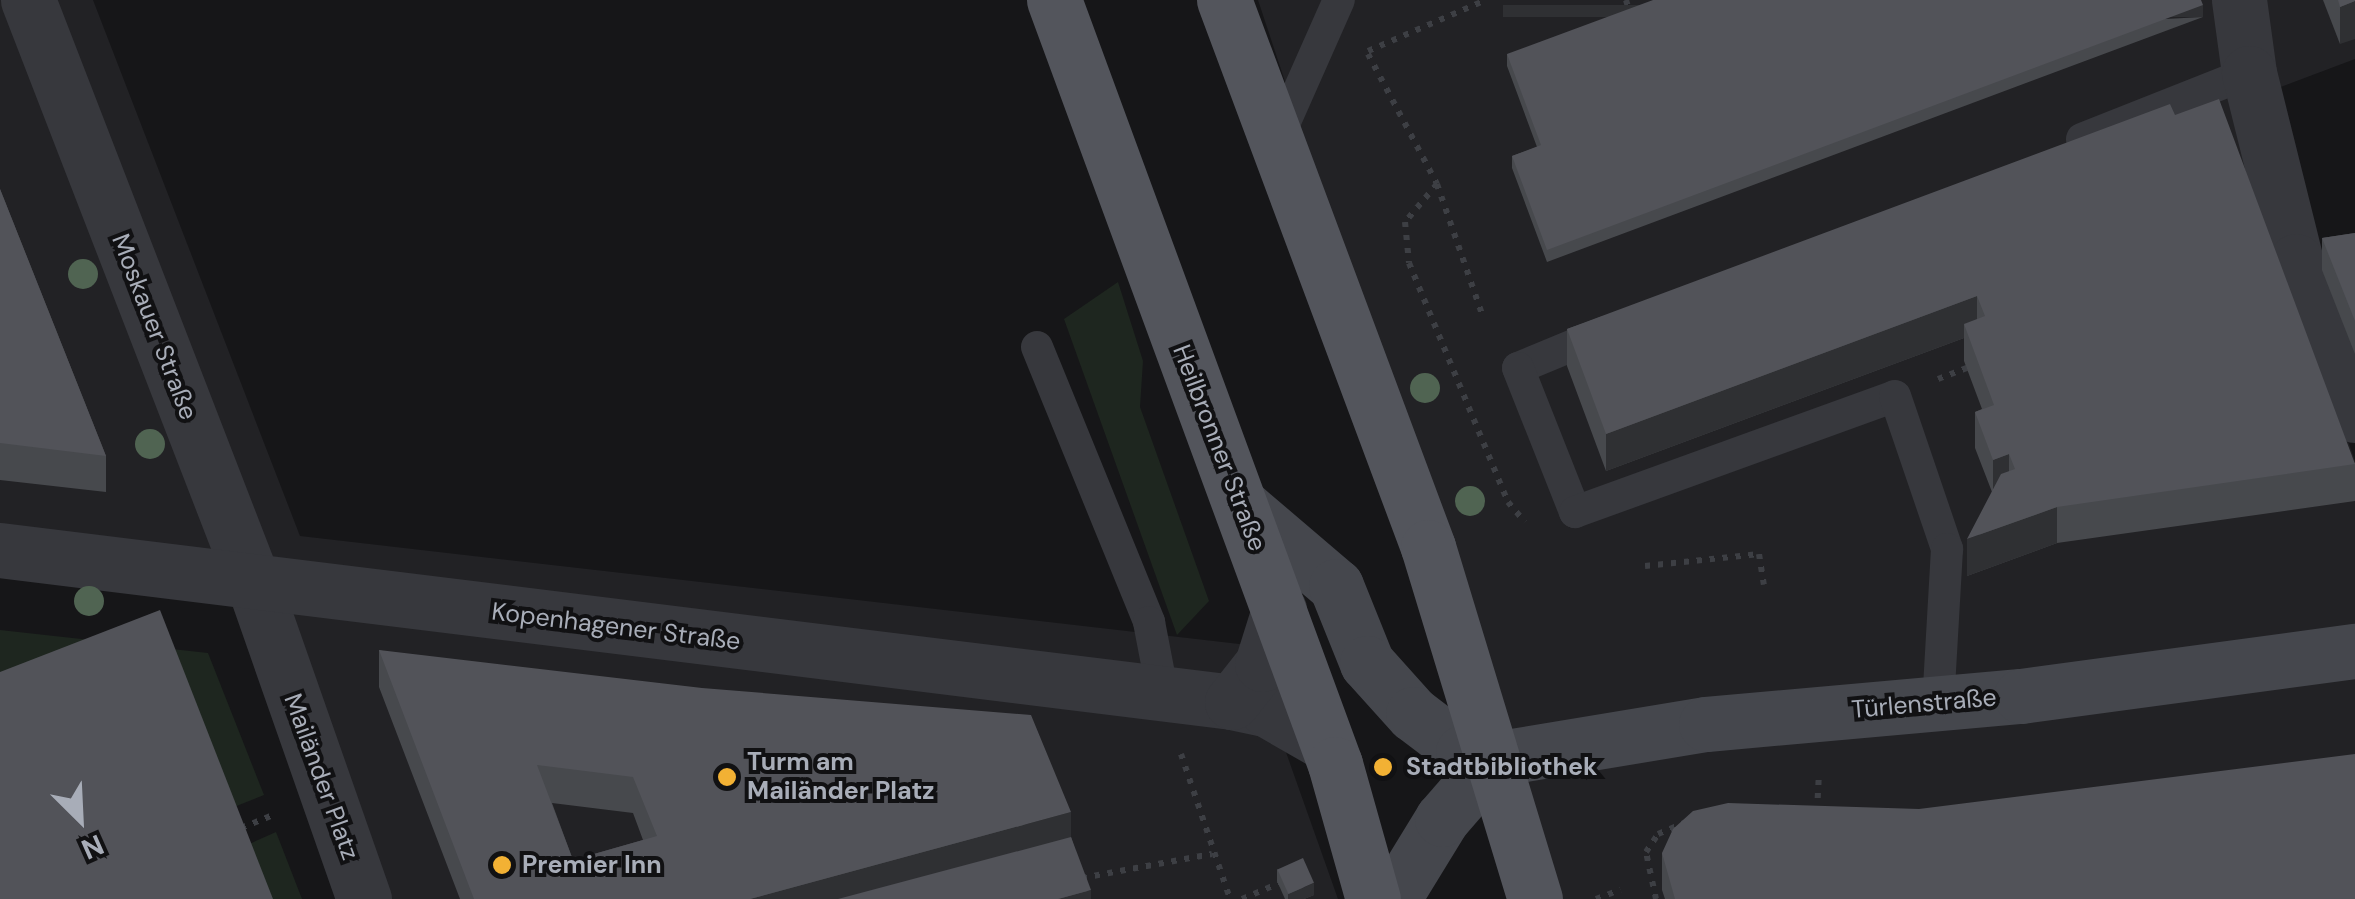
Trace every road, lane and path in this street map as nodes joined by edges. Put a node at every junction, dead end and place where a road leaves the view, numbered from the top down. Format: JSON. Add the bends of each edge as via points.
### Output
{"nodes":[{"id":1,"x":28,"y":0,"type":"edge"},
{"id":2,"x":1054,"y":0,"type":"edge"},
{"id":3,"x":1224,"y":0,"type":"edge"},
{"id":4,"x":1339,"y":0,"type":"edge"},
{"id":5,"x":1486,"y":0,"type":"edge"},
{"id":6,"x":1626,"y":0,"type":"edge"},
{"id":7,"x":2238,"y":0,"type":"edge"},
{"id":8,"x":1635,"y":32,"type":"edge"},
{"id":9,"x":1367,"y":51,"type":"junction"},
{"id":10,"x":2249,"y":73,"type":"junction"},
{"id":11,"x":1276,"y":142,"type":"junction"},
{"id":12,"x":2049,"y":152,"type":"edge"},
{"id":13,"x":1437,"y":184,"type":"junction"},
{"id":14,"x":1482,"y":314,"type":"dead end"},
{"id":15,"x":1628,"y":323,"type":"edge"},
{"id":16,"x":1036,"y":347,"type":"dead end"},
{"id":17,"x":2355,"y":415,"type":"edge"},
{"id":18,"x":1242,"y":505,"type":"junction"},
{"id":19,"x":1526,"y":523,"type":"dead end"},
{"id":20,"x":0,"y":550,"type":"edge"},
{"id":21,"x":1645,"y":566,"type":"dead end"},
{"id":22,"x":253,"y":582,"type":"junction"},
{"id":23,"x":1764,"y":586,"type":"dead end"},
{"id":24,"x":1280,"y":610,"type":"junction"},
{"id":25,"x":2355,"y":651,"type":"edge"},
{"id":26,"x":277,"y":654,"type":"joint"},
{"id":27,"x":1163,"y":696,"type":"junction"},
{"id":28,"x":1232,"y":702,"type":"junction"},
{"id":29,"x":1938,"y":702,"type":"junction"},
{"id":30,"x":1822,"y":712,"type":"junction"},
{"id":31,"x":1328,"y":744,"type":"junction"},
{"id":32,"x":1494,"y":759,"type":"junction"},
{"id":33,"x":1816,"y":820,"type":"edge"},
{"id":34,"x":1694,"y":821,"type":"edge"},
{"id":35,"x":1212,"y":854,"type":"junction"},
{"id":36,"x":1082,"y":878,"type":"edge"},
{"id":37,"x":1282,"y":882,"type":"edge"},
{"id":38,"x":1620,"y":890,"type":"dead end"},
{"id":39,"x":364,"y":899,"type":"edge"},
{"id":40,"x":1230,"y":899,"type":"edge"},
{"id":41,"x":1242,"y":899,"type":"edge"},
{"id":42,"x":1373,"y":899,"type":"edge"},
{"id":43,"x":1393,"y":899,"type":"edge"},
{"id":44,"x":1535,"y":899,"type":"edge"},
{"id":45,"x":1596,"y":899,"type":"edge"},
{"id":46,"x":1656,"y":899,"type":"edge"}],
"edges":[{"from":1,"to":22,"type":"street","name":"Moskauer Straße"},
{"from":2,"to":18,"type":"main road","name":"Heilbronner Straße"},
{"from":3,"to":11,"type":"main road"},
{"from":4,"to":9,"type":"path"},
{"from":4,"to":11,"type":"lane"},
{"from":5,"to":9,"type":"path"},
{"from":6,"to":8,"type":"path"},
{"from":7,"to":10,"type":"street"},
{"from":9,"to":13,"type":"path"},
{"from":10,"to":12,"type":"lane"},
{"from":10,"to":17,"type":"street","via":[[2296,261]]},
{"from":11,"to":32,"type":"main road","via":[[1428,547]]},
{"from":13,"to":14,"type":"path"},
{"from":13,"to":19,"type":"path","via":[[1406,222],[1408,263],[1508,502]]},
{"from":15,"to":29,"type":"lane","via":[[1518,368],[1575,512],[1895,396],[1947,549]]},
{"from":16,"to":27,"type":"lane","via":[[1149,622]]},
{"from":18,"to":24,"type":"main road","name":"Heilbronner Straße"},
{"from":18,"to":32,"type":"street","via":[[1336,586],[1367,663],[1413,714],[1463,752]]},
{"from":20,"to":22,"type":"street","name":"Kopenhagener Straße"},
{"from":21,"to":23,"type":"path","via":[[1759,554]]},
{"from":22,"to":26,"type":"street","name":"Moskauer Straße"},
{"from":22,"to":27,"type":"street","name":"Kopenhagener Straße"},
{"from":24,"to":28,"type":"street","via":[[1262,664]]},
{"from":24,"to":31,"type":"main road","name":"Heilbronner Straße"},
{"from":25,"to":29,"type":"street","name":"Türlenstraße"},
{"from":26,"to":39,"type":"street","name":"Mailänder Platz"},
{"from":27,"to":28,"type":"street","name":"Kopenhagener Straße"},
{"from":27,"to":35,"type":"path"},
{"from":28,"to":31,"type":"street","name":"Kopenhagener Straße","via":[[1266,709]]},
{"from":29,"to":30,"type":"street","name":"Türlenstraße"},
{"from":30,"to":32,"type":"street","name":"Türlenstraße","via":[[1654,731]]},
{"from":30,"to":33,"type":"path"},
{"from":31,"to":42,"type":"main road","name":"Heilbronner Straße"},
{"from":32,"to":43,"type":"street","via":[[1442,818]]},
{"from":32,"to":44,"type":"main road"},
{"from":34,"to":46,"type":"path","via":[[1666,828],[1646,852]]},
{"from":35,"to":36,"type":"path"},
{"from":35,"to":40,"type":"path"},
{"from":37,"to":41,"type":"path"},
{"from":38,"to":45,"type":"path"}]}
